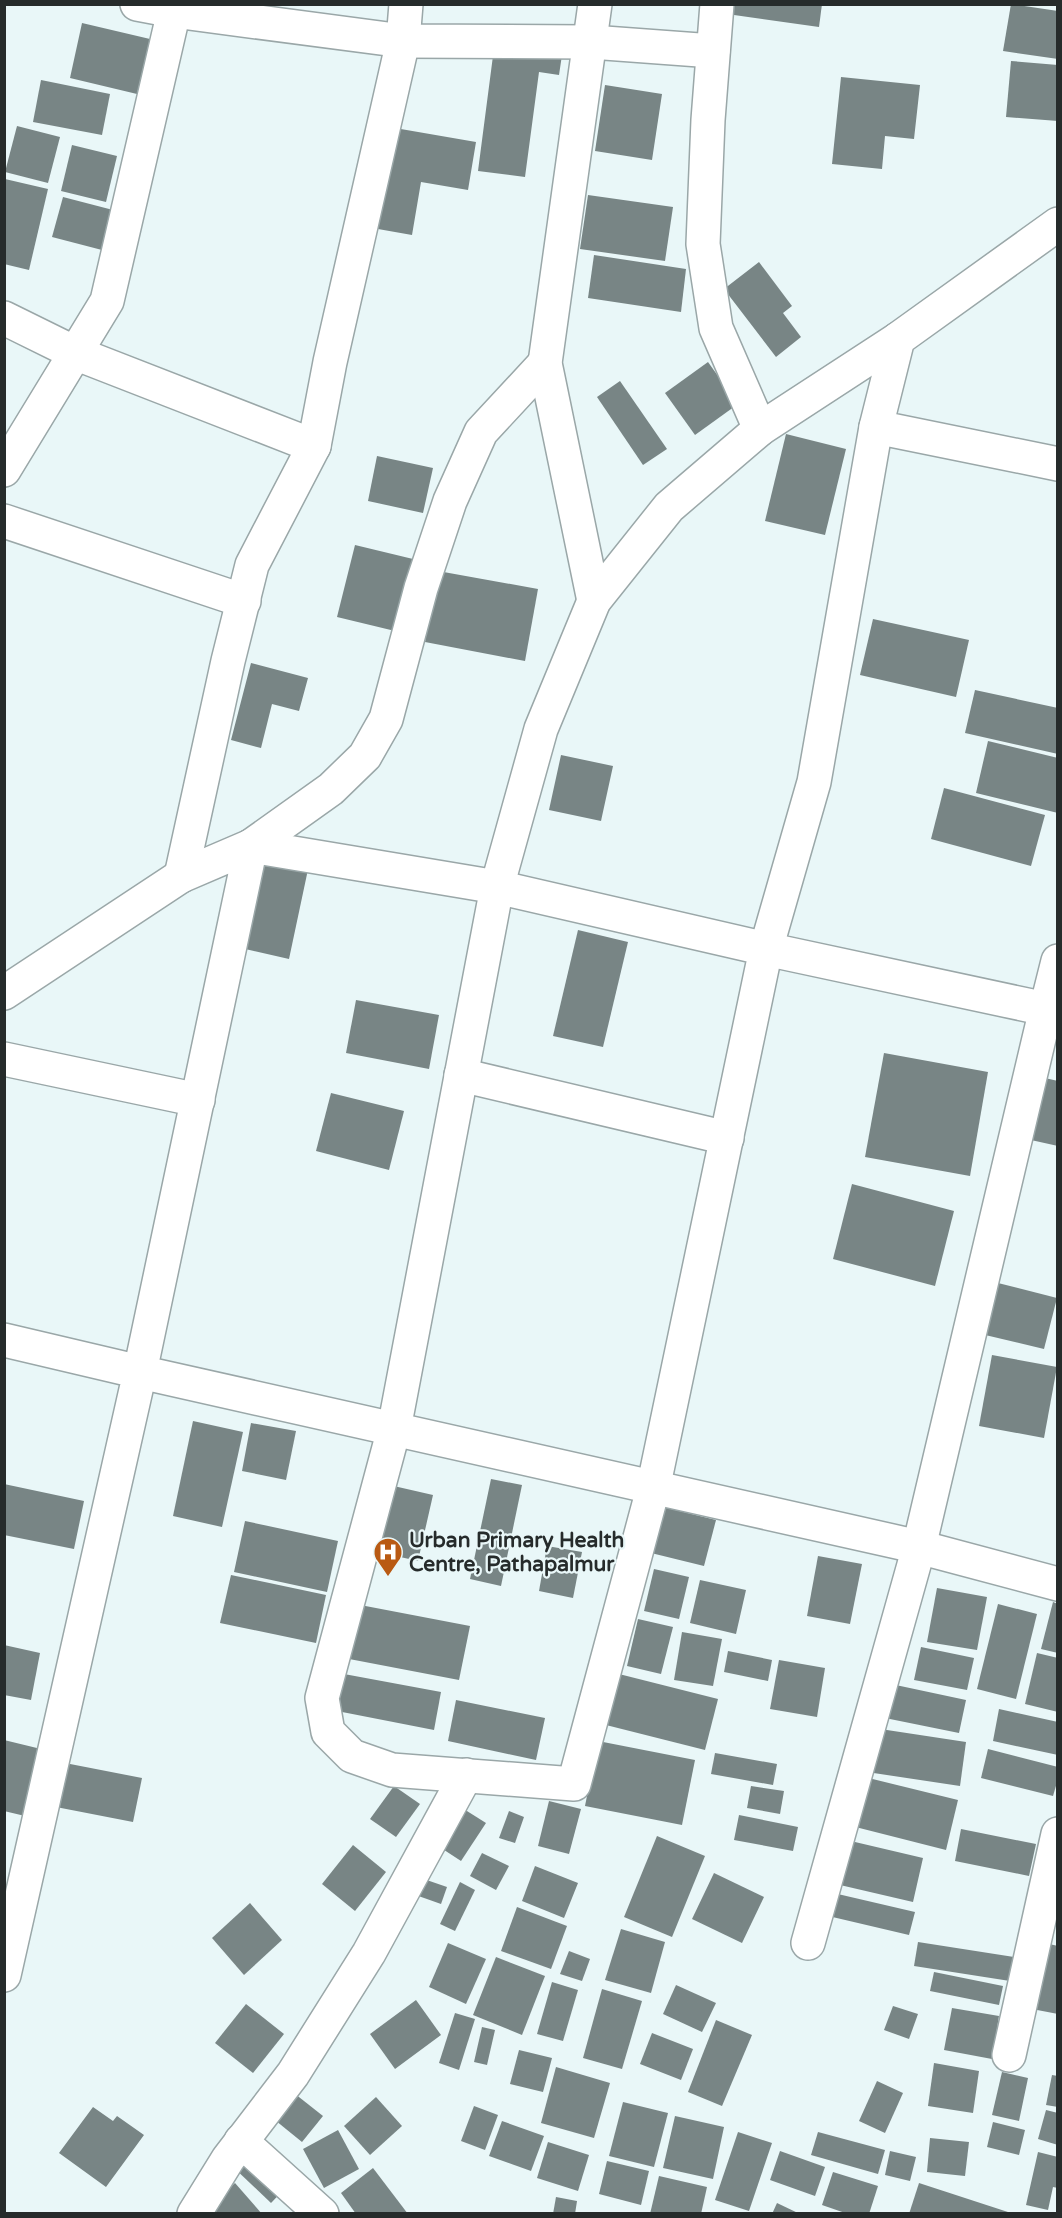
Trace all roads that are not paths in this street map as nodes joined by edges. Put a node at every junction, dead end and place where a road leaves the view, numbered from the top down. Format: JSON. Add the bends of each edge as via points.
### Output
{"nodes":[{"id":1,"x":137,"y":4,"type":"edge"},
{"id":2,"x":406,"y":4,"type":"edge"},
{"id":3,"x":595,"y":4,"type":"edge"},
{"id":4,"x":717,"y":4,"type":"edge"},
{"id":5,"x":175,"y":8,"type":"edge"},
{"id":6,"x":403,"y":41,"type":"junction"},
{"id":7,"x":591,"y":42,"type":"junction"},
{"id":8,"x":714,"y":51,"type":"junction"},
{"id":9,"x":1058,"y":224,"type":"edge"},
{"id":10,"x":4,"y":318,"type":"edge"},
{"id":11,"x":898,"y":339,"type":"junction"},
{"id":12,"x":75,"y":353,"type":"junction"},
{"id":13,"x":545,"y":363,"type":"junction"},
{"id":14,"x":876,"y":427,"type":"junction"},
{"id":15,"x":760,"y":429,"type":"junction"},
{"id":16,"x":314,"y":446,"type":"junction"},
{"id":17,"x":1058,"y":464,"type":"edge"},
{"id":18,"x":4,"y":470,"type":"edge"},
{"id":19,"x":4,"y":521,"type":"edge"},
{"id":20,"x":244,"y":601,"type":"junction"},
{"id":21,"x":594,"y":601,"type":"junction"},
{"id":22,"x":251,"y":846,"type":"junction"},
{"id":23,"x":181,"y":876,"type":"junction"},
{"id":24,"x":497,"y":887,"type":"junction"},
{"id":25,"x":766,"y":949,"type":"junction"},
{"id":26,"x":1058,"y":961,"type":"edge"},
{"id":27,"x":4,"y":993,"type":"edge"},
{"id":28,"x":1052,"y":1010,"type":"edge"},
{"id":29,"x":4,"y":1059,"type":"edge"},
{"id":30,"x":461,"y":1075,"type":"junction"},
{"id":31,"x":198,"y":1100,"type":"junction"},
{"id":32,"x":727,"y":1138,"type":"junction"},
{"id":33,"x":4,"y":1340,"type":"edge"},
{"id":34,"x":141,"y":1372,"type":"junction"},
{"id":35,"x":393,"y":1429,"type":"junction"},
{"id":36,"x":653,"y":1488,"type":"junction"},
{"id":37,"x":919,"y":1547,"type":"junction"},
{"id":38,"x":1058,"y":1584,"type":"edge"},
{"id":39,"x":466,"y":1775,"type":"junction"},
{"id":40,"x":1058,"y":1834,"type":"edge"},
{"id":41,"x":808,"y":1943,"type":"dead end"},
{"id":42,"x":4,"y":1975,"type":"edge"},
{"id":43,"x":1008,"y":2055,"type":"dead end"},
{"id":44,"x":241,"y":2141,"type":"junction"},
{"id":45,"x":194,"y":2214,"type":"edge"},
{"id":46,"x":322,"y":2214,"type":"edge"}],
"edges":[{"from":1,"to":5,"type":"street"},
{"from":2,"to":6,"type":"street"},
{"from":3,"to":7,"type":"street"},
{"from":4,"to":8,"type":"street"},
{"from":5,"to":6,"type":"street"},
{"from":5,"to":12,"type":"street","via":[[107,301]]},
{"from":6,"to":7,"type":"street"},
{"from":6,"to":16,"type":"street"},
{"from":7,"to":8,"type":"street"},
{"from":7,"to":13,"type":"street"},
{"from":8,"to":15,"type":"street","via":[[703,244],[716,328]]},
{"from":9,"to":11,"type":"street"},
{"from":10,"to":12,"type":"street"},
{"from":11,"to":14,"type":"street"},
{"from":11,"to":15,"type":"street"},
{"from":12,"to":16,"type":"street"},
{"from":12,"to":18,"type":"street"},
{"from":13,"to":21,"type":"street"},
{"from":13,"to":22,"type":"street","via":[[481,432],[450,501],[428,566],[386,719],[365,756],[331,789]]},
{"from":14,"to":17,"type":"street"},
{"from":14,"to":25,"type":"street","via":[[814,782]]},
{"from":15,"to":21,"type":"street","via":[[669,507]]},
{"from":16,"to":20,"type":"street","via":[[252,565]]},
{"from":19,"to":20,"type":"street"},
{"from":20,"to":23,"type":"street"},
{"from":21,"to":24,"type":"street","via":[[542,729]]},
{"from":22,"to":23,"type":"street"},
{"from":22,"to":24,"type":"street"},
{"from":22,"to":31,"type":"street"},
{"from":23,"to":27,"type":"street"},
{"from":24,"to":25,"type":"street"},
{"from":24,"to":30,"type":"street"},
{"from":25,"to":28,"type":"street"},
{"from":25,"to":32,"type":"street"},
{"from":26,"to":28,"type":"street"},
{"from":28,"to":37,"type":"street"},
{"from":29,"to":31,"type":"street"},
{"from":30,"to":32,"type":"street"},
{"from":30,"to":35,"type":"street"},
{"from":31,"to":34,"type":"street"},
{"from":32,"to":36,"type":"street"},
{"from":33,"to":34,"type":"street"},
{"from":34,"to":35,"type":"street"},
{"from":34,"to":42,"type":"street"},
{"from":35,"to":36,"type":"street"},
{"from":35,"to":39,"type":"street","via":[[322,1698],[328,1732],[352,1756],[392,1770]]},
{"from":36,"to":37,"type":"street"},
{"from":36,"to":39,"type":"street","via":[[574,1784]]},
{"from":37,"to":38,"type":"street"},
{"from":37,"to":41,"type":"street"},
{"from":39,"to":44,"type":"street","via":[[369,1953],[293,2074]]},
{"from":40,"to":43,"type":"street"},
{"from":44,"to":45,"type":"street"},
{"from":44,"to":46,"type":"street"}]}
